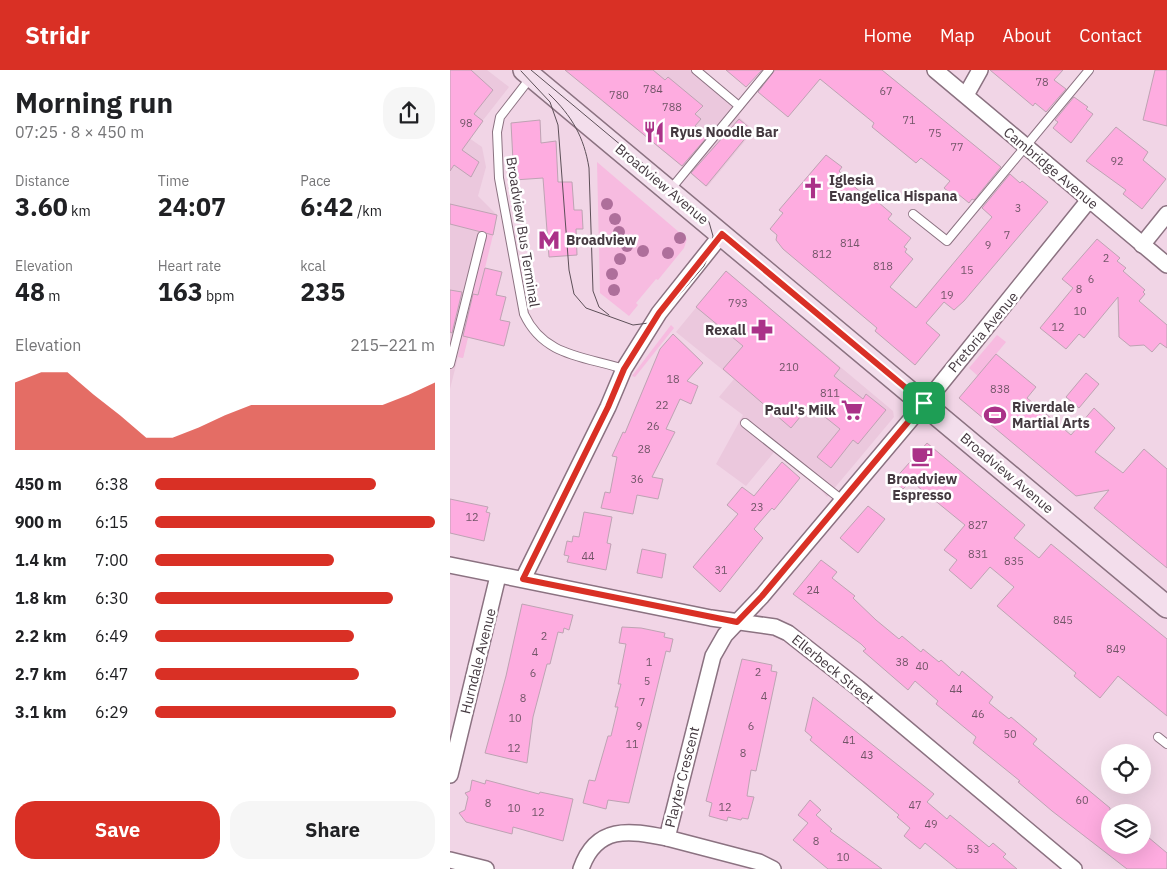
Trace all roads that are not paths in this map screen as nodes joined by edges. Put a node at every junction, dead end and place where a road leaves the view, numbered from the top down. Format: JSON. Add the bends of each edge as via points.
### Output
{"nodes":[{"id":1,"x":696,"y":70,"type":"edge"},
{"id":2,"x":769,"y":70,"type":"edge"},
{"id":3,"x":935,"y":70,"type":"edge"},
{"id":4,"x":980,"y":70,"type":"edge"},
{"id":5,"x":1090,"y":70,"type":"edge"},
{"id":6,"x":528,"y":73,"type":"edge"},
{"id":7,"x":966,"y":95,"type":"junction"},
{"id":8,"x":739,"y":106,"type":"junction"},
{"id":9,"x":1025,"y":147,"type":"junction"},
{"id":10,"x":670,"y":190,"type":"junction"},
{"id":11,"x":1089,"y":200,"type":"junction"},
{"id":12,"x":913,"y":214,"type":"dead end"},
{"id":13,"x":1167,"y":214,"type":"edge"},
{"id":14,"x":722,"y":234,"type":"junction"},
{"id":15,"x":482,"y":236,"type":"dead end"},
{"id":16,"x":1142,"y":245,"type":"junction"},
{"id":17,"x":1167,"y":265,"type":"edge"},
{"id":18,"x":450,"y":364,"type":"edge"},
{"id":19,"x":624,"y":369,"type":"junction"},
{"id":20,"x":924,"y":403,"type":"junction"},
{"id":21,"x":745,"y":423,"type":"dead end"},
{"id":22,"x":842,"y":500,"type":"junction"},
{"id":23,"x":450,"y":565,"type":"edge"},
{"id":24,"x":498,"y":576,"type":"junction"},
{"id":25,"x":523,"y":579,"type":"junction"},
{"id":26,"x":1167,"y":607,"type":"edge"},
{"id":27,"x":737,"y":622,"type":"junction"},
{"id":28,"x":1158,"y":737,"type":"dead end"},
{"id":29,"x":1167,"y":744,"type":"edge"},
{"id":30,"x":450,"y":775,"type":"edge"},
{"id":31,"x":666,"y":838,"type":"junction"},
{"id":32,"x":450,"y":860,"type":"edge"},
{"id":33,"x":486,"y":869,"type":"edge"},
{"id":34,"x":581,"y":869,"type":"edge"},
{"id":35,"x":773,"y":869,"type":"edge"},
{"id":36,"x":1074,"y":869,"type":"edge"}],
"edges":[{"from":1,"to":8,"type":"lane"},
{"from":2,"to":8,"type":"lane"},
{"from":3,"to":7,"type":"street","name":"Cambridge Avenue"},
{"from":4,"to":7,"type":"street"},
{"from":5,"to":9,"type":"lane"},
{"from":6,"to":10,"type":"main road","name":"Broadview Avenue"},
{"from":6,"to":19,"type":"lane","name":"Broadview Bus Terminal","via":[[500,117],[497,132],[499,178],[524,314],[530,328],[547,345]]},
{"from":7,"to":9,"type":"street","name":"Cambridge Avenue"},
{"from":8,"to":10,"type":"lane"},
{"from":9,"to":11,"type":"street","name":"Cambridge Avenue"},
{"from":9,"to":12,"type":"lane","via":[[947,241]]},
{"from":10,"to":14,"type":"main road","name":"Broadview Avenue"},
{"from":11,"to":16,"type":"street","name":"Cambridge Avenue"},
{"from":11,"to":20,"type":"street","name":"Pretoria Avenue"},
{"from":13,"to":16,"type":"street"},
{"from":14,"to":19,"type":"street","via":[[659,313]]},
{"from":14,"to":20,"type":"main road","name":"Broadview Avenue"},
{"from":15,"to":18,"type":"lane"},
{"from":16,"to":17,"type":"street","name":"Cambridge Avenue"},
{"from":19,"to":25,"type":"street"},
{"from":20,"to":22,"type":"street","name":"Pretoria Avenue"},
{"from":20,"to":26,"type":"main road","name":"Broadview Avenue"},
{"from":21,"to":22,"type":"lane"},
{"from":22,"to":27,"type":"street","name":"Pretoria Avenue"},
{"from":23,"to":24,"type":"street","name":"Ellerbeck Street"},
{"from":24,"to":25,"type":"street","name":"Ellerbeck Street"},
{"from":24,"to":30,"type":"street","name":"Hurndale Avenue"},
{"from":25,"to":27,"type":"street","name":"Ellerbeck Street"},
{"from":27,"to":31,"type":"street","name":"Playter Crescent","via":[[713,656]]},
{"from":27,"to":36,"type":"street","name":"Ellerbeck Street","via":[[775,627],[803,643]]},
{"from":28,"to":29,"type":"lane"},
{"from":31,"to":34,"type":"street","name":"Playter Crescent","via":[[630,832],[609,835],[589,851]]},
{"from":31,"to":35,"type":"street","via":[[759,862]]},
{"from":32,"to":33,"type":"street"}]}
